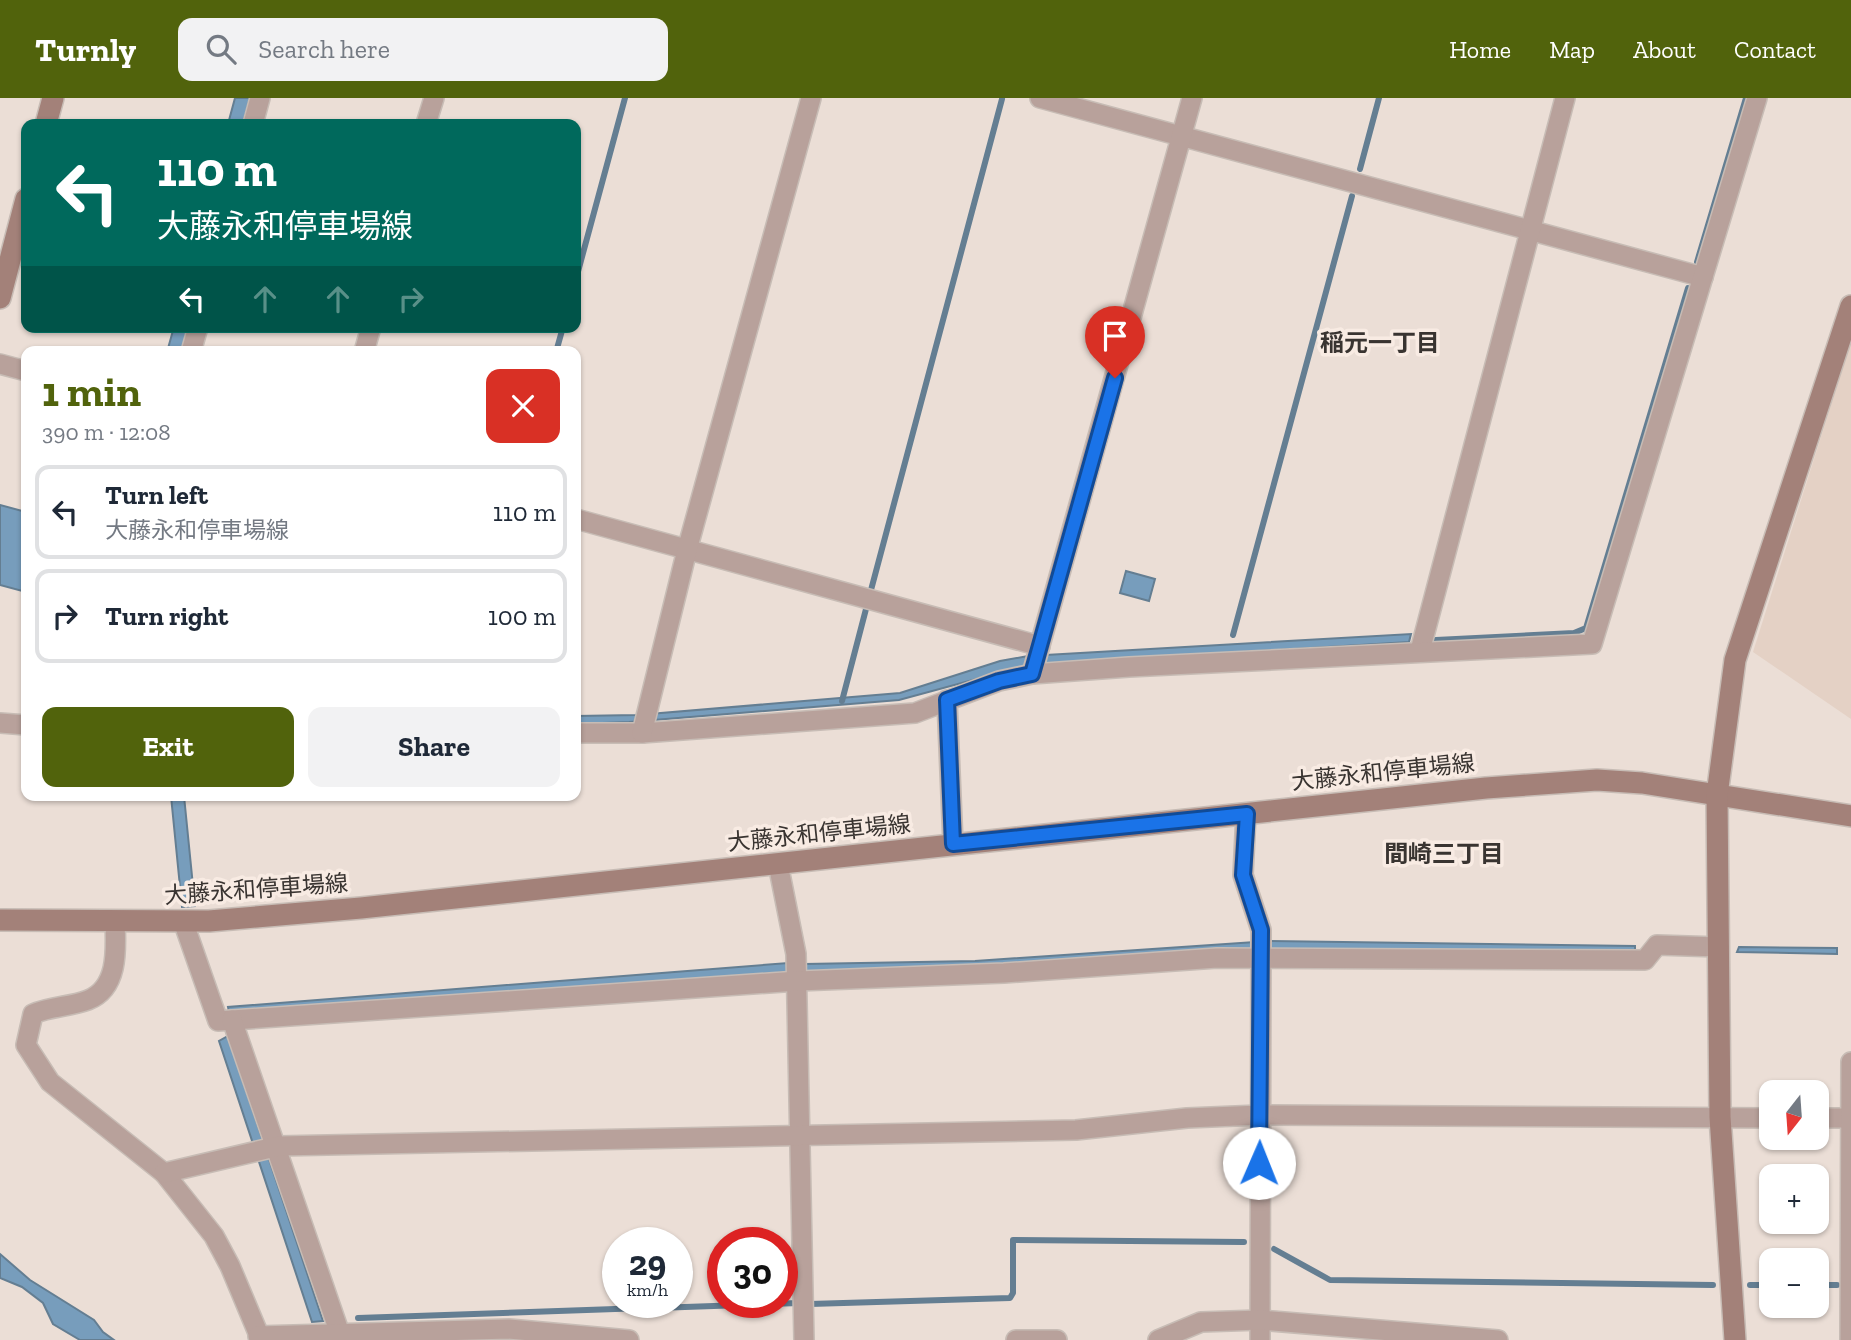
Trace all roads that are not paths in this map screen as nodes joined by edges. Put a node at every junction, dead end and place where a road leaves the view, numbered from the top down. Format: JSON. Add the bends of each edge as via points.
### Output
{"nodes":[{"id":1,"x":53,"y":98,"type":"edge"},
{"id":2,"x":260,"y":98,"type":"edge"},
{"id":3,"x":434,"y":98,"type":"edge"},
{"id":4,"x":811,"y":98,"type":"edge"},
{"id":5,"x":1040,"y":98,"type":"edge"},
{"id":6,"x":1192,"y":98,"type":"edge"},
{"id":7,"x":1565,"y":98,"type":"edge"},
{"id":8,"x":1756,"y":98,"type":"edge"},
{"id":9,"x":47,"y":119,"type":"edge"},
{"id":10,"x":254,"y":119,"type":"edge"},
{"id":11,"x":428,"y":119,"type":"edge"},
{"id":12,"x":1182,"y":137,"type":"junction"},
{"id":13,"x":21,"y":218,"type":"edge"},
{"id":14,"x":1529,"y":230,"type":"junction"},
{"id":15,"x":1703,"y":277,"type":"junction"},
{"id":16,"x":0,"y":298,"type":"edge"},
{"id":17,"x":1851,"y":306,"type":"edge"},
{"id":18,"x":0,"y":364,"type":"edge"},
{"id":19,"x":21,"y":370,"type":"edge"},
{"id":20,"x":581,"y":520,"type":"edge"},
{"id":21,"x":687,"y":550,"type":"junction"},
{"id":22,"x":1420,"y":651,"type":"junction"},
{"id":23,"x":1036,"y":660,"type":"junction"},
{"id":24,"x":947,"y":700,"type":"junction"},
{"id":25,"x":0,"y":723,"type":"edge"},
{"id":26,"x":645,"y":723,"type":"junction"},
{"id":27,"x":21,"y":725,"type":"edge"},
{"id":28,"x":581,"y":732,"type":"edge"},
{"id":29,"x":1717,"y":795,"type":"junction"},
{"id":30,"x":1247,"y":814,"type":"junction"},
{"id":31,"x":1851,"y":816,"type":"edge"},
{"id":32,"x":953,"y":844,"type":"junction"},
{"id":33,"x":778,"y":864,"type":"junction"},
{"id":34,"x":0,"y":920,"type":"edge"},
{"id":35,"x":115,"y":922,"type":"junction"},
{"id":36,"x":183,"y":922,"type":"junction"},
{"id":37,"x":1719,"y":947,"type":"junction"},
{"id":38,"x":1261,"y":950,"type":"junction"},
{"id":39,"x":797,"y":981,"type":"junction"},
{"id":40,"x":232,"y":1020,"type":"junction"},
{"id":41,"x":1851,"y":1062,"type":"edge"},
{"id":42,"x":1260,"y":1115,"type":"junction"},
{"id":43,"x":1720,"y":1117,"type":"junction"},
{"id":44,"x":1759,"y":1118,"type":"edge"},
{"id":45,"x":1829,"y":1118,"type":"edge"},
{"id":46,"x":1850,"y":1118,"type":"edge"},
{"id":47,"x":801,"y":1134,"type":"junction"},
{"id":48,"x":266,"y":1148,"type":"junction"},
{"id":49,"x":164,"y":1173,"type":"junction"},
{"id":50,"x":1260,"y":1330,"type":"edge"},
{"id":51,"x":328,"y":1334,"type":"edge"},
{"id":52,"x":260,"y":1338,"type":"edge"},
{"id":53,"x":629,"y":1340,"type":"edge"},
{"id":54,"x":804,"y":1340,"type":"edge"},
{"id":55,"x":1016,"y":1340,"type":"edge"},
{"id":56,"x":1057,"y":1340,"type":"edge"},
{"id":57,"x":1158,"y":1340,"type":"edge"},
{"id":58,"x":1498,"y":1340,"type":"edge"},
{"id":59,"x":1735,"y":1340,"type":"edge"},
{"id":60,"x":1850,"y":1340,"type":"edge"}],
"edges":[{"from":1,"to":9,"type":"main road"},
{"from":2,"to":10,"type":"street"},
{"from":3,"to":11,"type":"street"},
{"from":4,"to":21,"type":"street"},
{"from":5,"to":12,"type":"street"},
{"from":6,"to":12,"type":"street"},
{"from":7,"to":14,"type":"street"},
{"from":8,"to":15,"type":"street"},
{"from":12,"to":14,"type":"street"},
{"from":12,"to":23,"type":"street"},
{"from":13,"to":16,"type":"main road"},
{"from":14,"to":15,"type":"street"},
{"from":14,"to":22,"type":"street"},
{"from":15,"to":22,"type":"street","via":[[1592,644]]},
{"from":17,"to":29,"type":"main road","via":[[1735,660]]},
{"from":18,"to":19,"type":"street"},
{"from":20,"to":21,"type":"street"},
{"from":21,"to":23,"type":"street"},
{"from":21,"to":26,"type":"street"},
{"from":22,"to":23,"type":"street"},
{"from":23,"to":24,"type":"street","via":[[999,681]]},
{"from":24,"to":26,"type":"street","via":[[915,712]]},
{"from":24,"to":32,"type":"street"},
{"from":25,"to":27,"type":"street"},
{"from":26,"to":28,"type":"street"},
{"from":29,"to":30,"type":"main road","name":"大藤永和停車場線","via":[[1597,780]]},
{"from":29,"to":31,"type":"main road","name":"大藤永和停車場線"},
{"from":29,"to":37,"type":"main road"},
{"from":30,"to":32,"type":"main road","name":"大藤永和停車場線"},
{"from":30,"to":38,"type":"street","via":[[1243,875]]},
{"from":32,"to":33,"type":"main road","name":"大藤永和停車場線"},
{"from":33,"to":36,"type":"main road","name":"大藤永和停車場線"},
{"from":33,"to":39,"type":"street"},
{"from":34,"to":35,"type":"main road","name":"大藤永和停車場線"},
{"from":35,"to":36,"type":"main road","name":"大藤永和停車場線"},
{"from":35,"to":49,"type":"street","via":[[117,958],[104,989],[89,1000],[33,1014],[26,1045],[50,1082]]},
{"from":36,"to":40,"type":"street","via":[[218,1021]]},
{"from":37,"to":38,"type":"street","via":[[1657,945],[1645,960]]},
{"from":37,"to":43,"type":"main road"},
{"from":38,"to":39,"type":"street","via":[[1004,973]]},
{"from":38,"to":42,"type":"street"},
{"from":39,"to":40,"type":"street"},
{"from":39,"to":47,"type":"street"},
{"from":40,"to":48,"type":"street"},
{"from":41,"to":46,"type":"street"},
{"from":42,"to":43,"type":"street"},
{"from":42,"to":47,"type":"street","via":[[1076,1130]]},
{"from":42,"to":50,"type":"street"},
{"from":43,"to":44,"type":"street"},
{"from":43,"to":59,"type":"main road"},
{"from":45,"to":46,"type":"street"},
{"from":46,"to":60,"type":"street"},
{"from":47,"to":48,"type":"street"},
{"from":47,"to":54,"type":"street"},
{"from":48,"to":49,"type":"street"},
{"from":48,"to":51,"type":"street"},
{"from":49,"to":52,"type":"street","via":[[214,1236]]},
{"from":50,"to":57,"type":"street","via":[[1201,1322]]},
{"from":50,"to":58,"type":"street"},
{"from":51,"to":52,"type":"street"},
{"from":51,"to":53,"type":"street","via":[[509,1329]]},
{"from":55,"to":56,"type":"street"}]}
